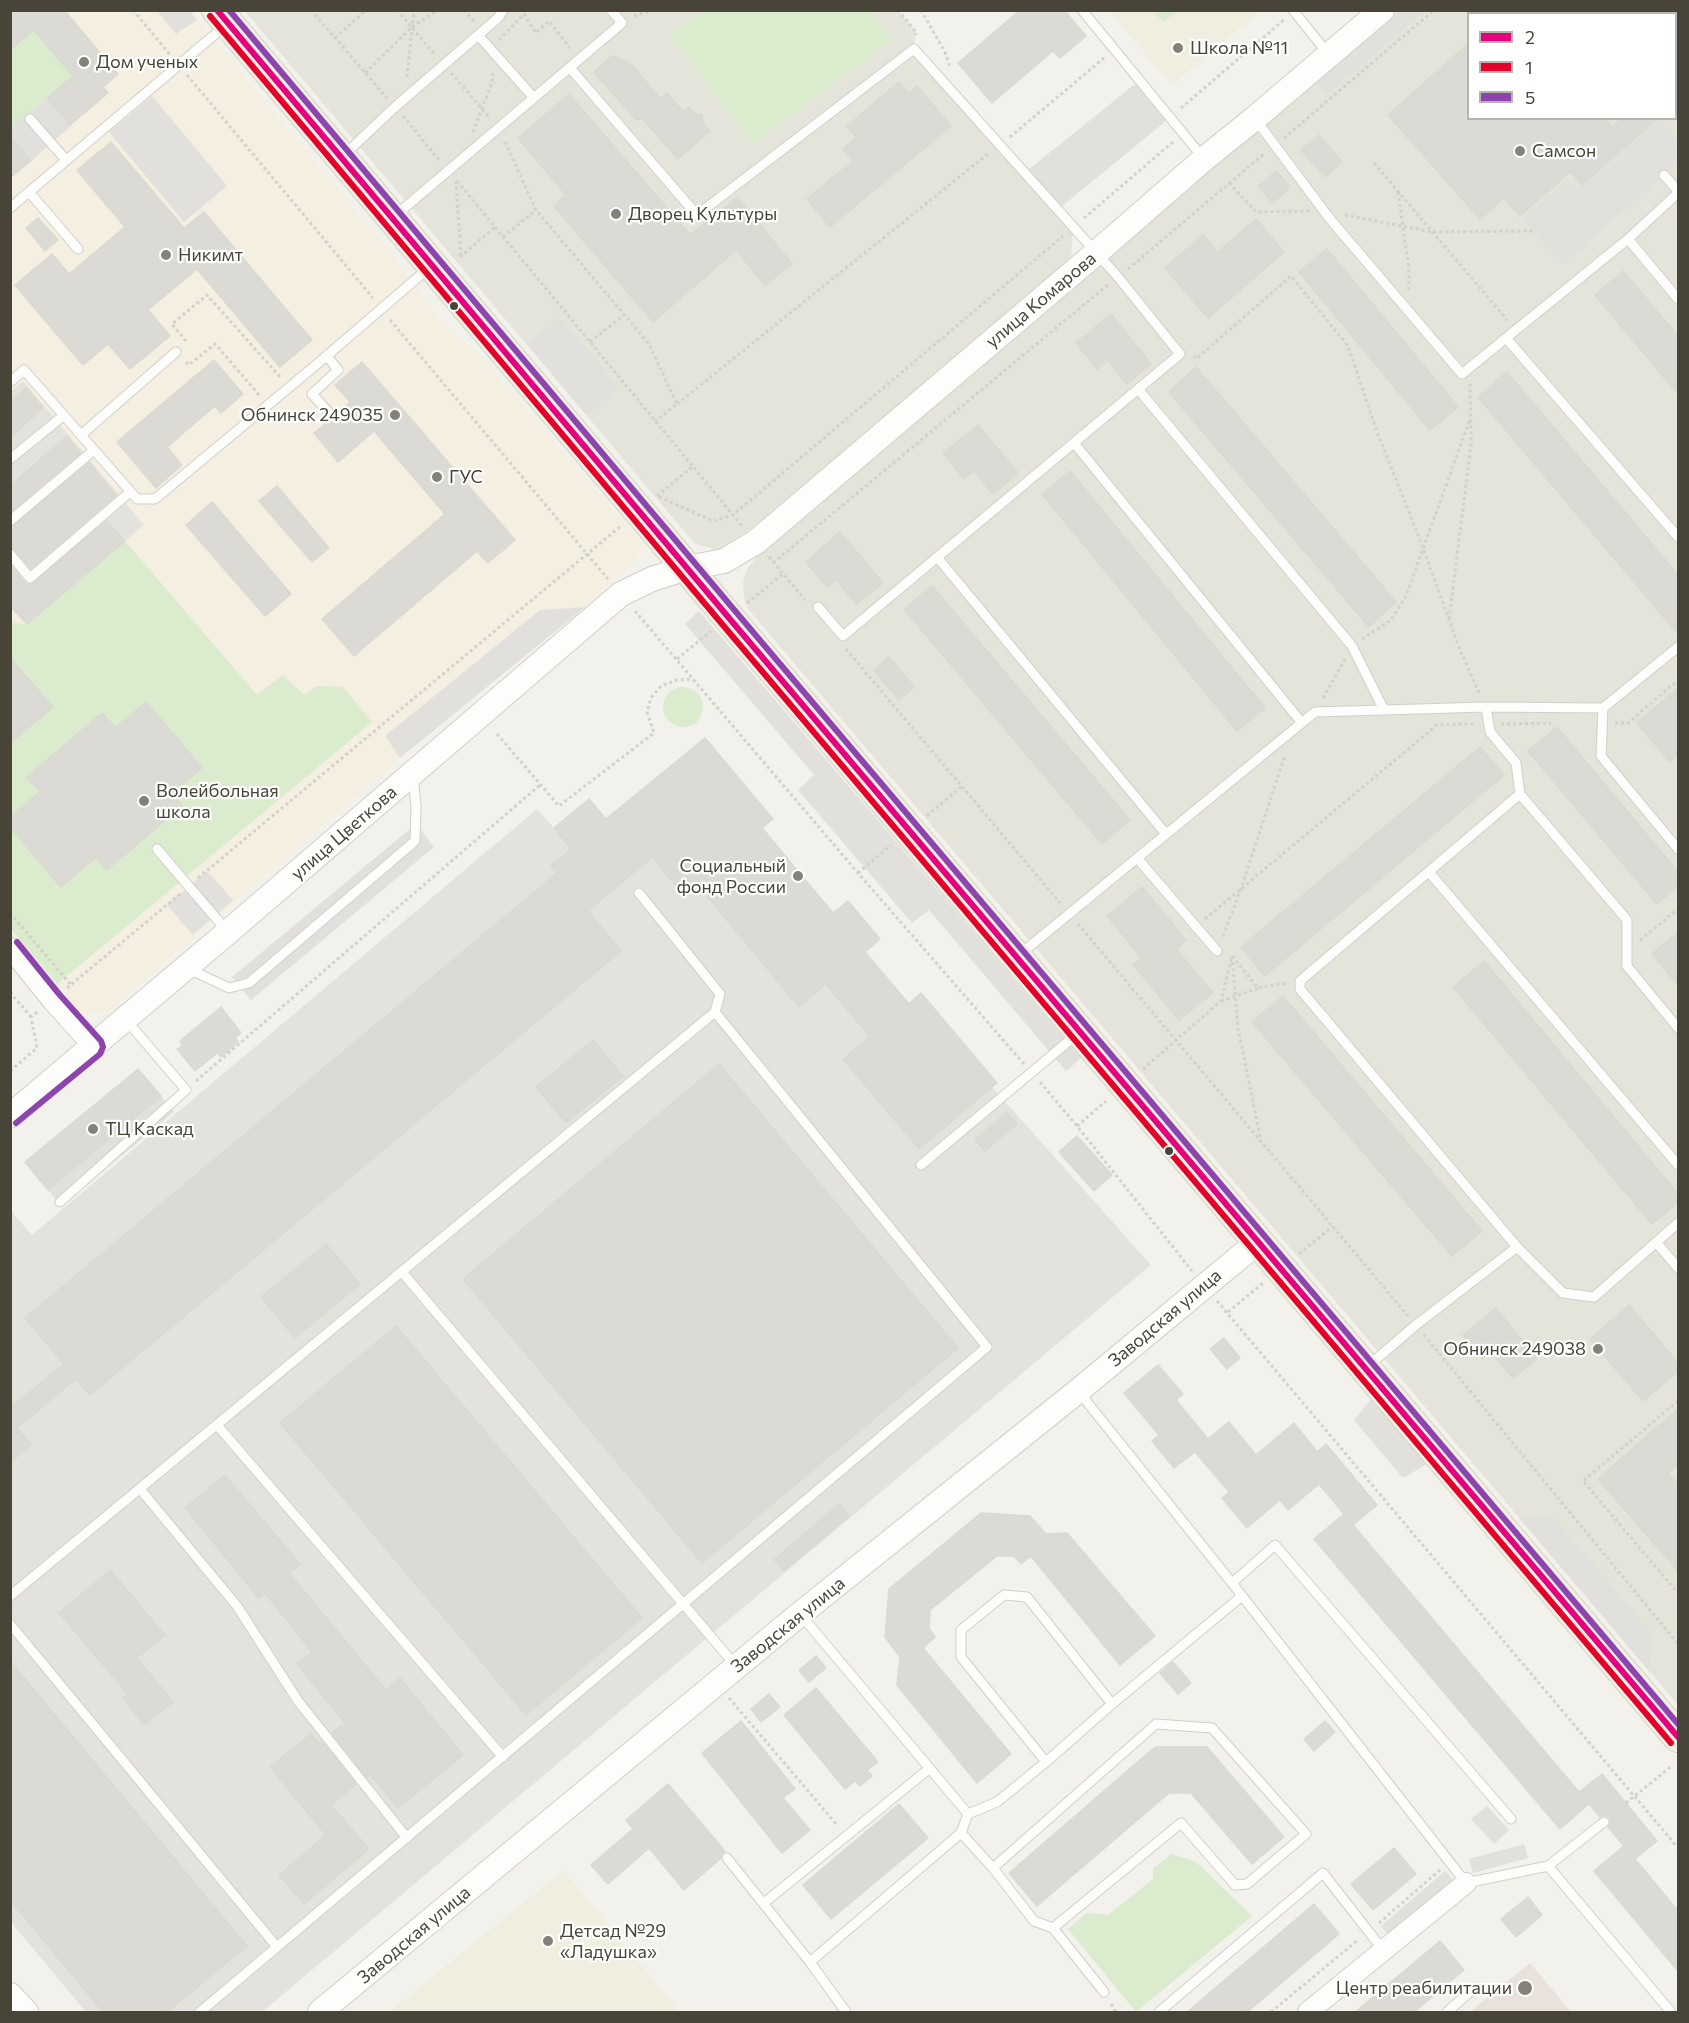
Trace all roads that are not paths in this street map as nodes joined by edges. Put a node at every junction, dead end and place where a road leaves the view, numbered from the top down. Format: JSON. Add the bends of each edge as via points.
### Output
{"nodes":[{"id":1,"x":611,"y":10,"type":"edge"},
{"id":2,"x":1082,"y":10,"type":"edge"},
{"id":3,"x":1382,"y":10,"type":"edge"},
{"id":4,"x":1293,"y":11,"type":"edge"},
{"id":5,"x":501,"y":14,"type":"edge"},
{"id":6,"x":223,"y":17,"type":"edge"},
{"id":7,"x":478,"y":35,"type":"junction"},
{"id":8,"x":1330,"y":56,"type":"junction"},
{"id":9,"x":570,"y":68,"type":"junction"},
{"id":10,"x":534,"y":98,"type":"junction"},
{"id":11,"x":1256,"y":118,"type":"junction"},
{"id":12,"x":30,"y":119,"type":"dead end"},
{"id":13,"x":341,"y":158,"type":"junction"},
{"id":14,"x":1204,"y":159,"type":"junction"},
{"id":15,"x":66,"y":160,"type":"junction"},
{"id":16,"x":1664,"y":176,"type":"dead end"},
{"id":17,"x":29,"y":192,"type":"junction"},
{"id":18,"x":1678,"y":192,"type":"edge"},
{"id":19,"x":10,"y":208,"type":"edge"},
{"id":20,"x":392,"y":218,"type":"junction"},
{"id":21,"x":1628,"y":239,"type":"junction"},
{"id":22,"x":78,"y":249,"type":"dead end"},
{"id":23,"x":1096,"y":253,"type":"junction"},
{"id":24,"x":432,"y":265,"type":"junction"},
{"id":25,"x":1678,"y":299,"type":"edge"},
{"id":26,"x":1506,"y":338,"type":"junction"},
{"id":27,"x":176,"y":352,"type":"road end"},
{"id":28,"x":327,"y":356,"type":"junction"},
{"id":29,"x":10,"y":382,"type":"edge"},
{"id":30,"x":1138,"y":389,"type":"junction"},
{"id":31,"x":63,"y":416,"type":"junction"},
{"id":32,"x":333,"y":417,"type":"dead end"},
{"id":33,"x":81,"y":435,"type":"junction"},
{"id":34,"x":1074,"y":443,"type":"junction"},
{"id":35,"x":94,"y":450,"type":"junction"},
{"id":36,"x":10,"y":459,"type":"edge"},
{"id":37,"x":130,"y":492,"type":"junction"},
{"id":38,"x":10,"y":521,"type":"edge"},
{"id":39,"x":1678,"y":537,"type":"edge"},
{"id":40,"x":10,"y":554,"type":"edge"},
{"id":41,"x":937,"y":557,"type":"junction"},
{"id":42,"x":687,"y":568,"type":"junction"},
{"id":43,"x":813,"y":605,"type":"road end"},
{"id":44,"x":1678,"y":647,"type":"edge"},
{"id":45,"x":1486,"y":707,"type":"junction"},
{"id":46,"x":1603,"y":708,"type":"junction"},
{"id":47,"x":1384,"y":710,"type":"junction"},
{"id":48,"x":1302,"y":723,"type":"junction"},
{"id":49,"x":413,"y":774,"type":"junction"},
{"id":50,"x":1520,"y":794,"type":"junction"},
{"id":51,"x":1166,"y":834,"type":"junction"},
{"id":52,"x":157,"y":849,"type":"dead end"},
{"id":53,"x":1678,"y":849,"type":"edge"},
{"id":54,"x":1137,"y":858,"type":"junction"},
{"id":55,"x":1429,"y":872,"type":"junction"},
{"id":56,"x":639,"y":893,"type":"dead end"},
{"id":57,"x":228,"y":933,"type":"junction"},
{"id":58,"x":10,"y":948,"type":"edge"},
{"id":59,"x":1218,"y":948,"type":"road end"},
{"id":60,"x":1017,"y":957,"type":"junction"},
{"id":61,"x":187,"y":968,"type":"junction"},
{"id":62,"x":715,"y":1012,"type":"junction"},
{"id":63,"x":126,"y":1020,"type":"junction"},
{"id":64,"x":1678,"y":1028,"type":"edge"},
{"id":65,"x":1080,"y":1031,"type":"junction"},
{"id":66,"x":94,"y":1047,"type":"junction"},
{"id":67,"x":10,"y":1116,"type":"edge"},
{"id":68,"x":921,"y":1165,"type":"dead end"},
{"id":69,"x":1678,"y":1166,"type":"edge"},
{"id":70,"x":60,"y":1202,"type":"dead end"},
{"id":71,"x":1678,"y":1223,"type":"edge"},
{"id":72,"x":1259,"y":1241,"type":"junction"},
{"id":73,"x":1656,"y":1242,"type":"junction"},
{"id":74,"x":1517,"y":1247,"type":"junction"},
{"id":75,"x":1667,"y":1255,"type":"junction"},
{"id":76,"x":1678,"y":1257,"type":"edge"},
{"id":77,"x":1678,"y":1268,"type":"edge"},
{"id":78,"x":402,"y":1272,"type":"junction"},
{"id":79,"x":1365,"y":1368,"type":"junction"},
{"id":80,"x":1078,"y":1391,"type":"junction"},
{"id":81,"x":217,"y":1425,"type":"junction"},
{"id":82,"x":140,"y":1489,"type":"junction"},
{"id":83,"x":1232,"y":1583,"type":"junction"},
{"id":84,"x":10,"y":1596,"type":"edge"},
{"id":85,"x":1242,"y":1596,"type":"junction"},
{"id":86,"x":683,"y":1605,"type":"junction"},
{"id":87,"x":800,"y":1614,"type":"junction"},
{"id":88,"x":10,"y":1624,"type":"edge"},
{"id":89,"x":737,"y":1667,"type":"junction"},
{"id":90,"x":1112,"y":1704,"type":"junction"},
{"id":91,"x":1676,"y":1751,"type":"edge"},
{"id":92,"x":503,"y":1757,"type":"junction"},
{"id":93,"x":1046,"y":1762,"type":"junction"},
{"id":94,"x":930,"y":1768,"type":"junction"},
{"id":95,"x":968,"y":1814,"type":"junction"},
{"id":96,"x":1511,"y":1819,"type":"dead end"},
{"id":97,"x":1604,"y":1822,"type":"dead end"},
{"id":98,"x":961,"y":1833,"type":"junction"},
{"id":99,"x":407,"y":1838,"type":"junction"},
{"id":100,"x":727,"y":1858,"type":"dead end"},
{"id":101,"x":1548,"y":1866,"type":"junction"},
{"id":102,"x":993,"y":1868,"type":"junction"},
{"id":103,"x":1466,"y":1883,"type":"junction"},
{"id":104,"x":764,"y":1902,"type":"junction"},
{"id":105,"x":1053,"y":1928,"type":"junction"},
{"id":106,"x":278,"y":1947,"type":"junction"},
{"id":107,"x":1383,"y":1950,"type":"junction"},
{"id":108,"x":810,"y":1962,"type":"junction"},
{"id":109,"x":1472,"y":1991,"type":"dead end"},
{"id":110,"x":1104,"y":1992,"type":"dead end"},
{"id":111,"x":10,"y":1995,"type":"edge"},
{"id":112,"x":26,"y":2013,"type":"edge"},
{"id":113,"x":200,"y":2013,"type":"edge"},
{"id":114,"x":320,"y":2013,"type":"edge"},
{"id":115,"x":846,"y":2013,"type":"edge"},
{"id":116,"x":1159,"y":2013,"type":"edge"},
{"id":117,"x":1308,"y":2013,"type":"edge"},
{"id":118,"x":1447,"y":2013,"type":"edge"},
{"id":119,"x":1671,"y":2013,"type":"edge"}],
"edges":[{"from":1,"to":9,"type":"lane","via":[[622,23]]},
{"from":2,"to":14,"type":"lane"},
{"from":3,"to":8,"type":"street","name":"улица Комарова"},
{"from":4,"to":8,"type":"lane"},
{"from":5,"to":7,"type":"lane"},
{"from":6,"to":13,"type":"main road"},
{"from":6,"to":15,"type":"lane","via":[[178,64]]},
{"from":7,"to":10,"type":"lane"},
{"from":7,"to":13,"type":"lane"},
{"from":8,"to":11,"type":"street","name":"улица Комарова"},
{"from":9,"to":10,"type":"lane"},
{"from":9,"to":23,"type":"lane","via":[[697,215],[914,49],[1004,141]]},
{"from":10,"to":20,"type":"lane"},
{"from":11,"to":14,"type":"street","name":"улица Комарова"},
{"from":11,"to":26,"type":"lane","via":[[1324,211],[1462,374]]},
{"from":12,"to":15,"type":"lane"},
{"from":13,"to":20,"type":"main road"},
{"from":14,"to":23,"type":"street","name":"улица Комарова"},
{"from":15,"to":17,"type":"lane"},
{"from":16,"to":18,"type":"lane"},
{"from":17,"to":19,"type":"lane"},
{"from":17,"to":22,"type":"lane"},
{"from":18,"to":21,"type":"lane"},
{"from":20,"to":24,"type":"main road"},
{"from":21,"to":25,"type":"lane"},
{"from":21,"to":26,"type":"lane"},
{"from":23,"to":30,"type":"lane","via":[[1180,354]]},
{"from":23,"to":42,"type":"street","name":"улица Комарова","via":[[756,542],[724,561]]},
{"from":24,"to":28,"type":"lane"},
{"from":24,"to":42,"type":"main road"},
{"from":26,"to":39,"type":"lane"},
{"from":27,"to":33,"type":"lane"},
{"from":28,"to":32,"type":"lane","via":[[338,370],[312,394]]},
{"from":28,"to":37,"type":"lane","via":[[155,499],[137,499]]},
{"from":29,"to":31,"type":"lane","via":[[24,370]]},
{"from":30,"to":34,"type":"lane"},
{"from":30,"to":47,"type":"lane","via":[[1352,646]]},
{"from":31,"to":33,"type":"lane"},
{"from":31,"to":36,"type":"lane"},
{"from":33,"to":35,"type":"lane"},
{"from":34,"to":41,"type":"lane"},
{"from":34,"to":48,"type":"lane"},
{"from":35,"to":37,"type":"lane"},
{"from":35,"to":38,"type":"lane"},
{"from":37,"to":40,"type":"lane","via":[[30,578]]},
{"from":41,"to":43,"type":"lane","via":[[843,636]]},
{"from":41,"to":51,"type":"lane"},
{"from":42,"to":49,"type":"street","name":"улица Цветкова","via":[[621,594]]},
{"from":42,"to":60,"type":"main road"},
{"from":44,"to":46,"type":"lane"},
{"from":45,"to":46,"type":"lane"},
{"from":45,"to":47,"type":"lane"},
{"from":45,"to":50,"type":"lane","via":[[1490,732],[1516,763]]},
{"from":46,"to":53,"type":"lane","via":[[1601,756]]},
{"from":47,"to":48,"type":"lane","via":[[1315,712]]},
{"from":48,"to":51,"type":"lane"},
{"from":49,"to":57,"type":"street","name":"улица Цветкова"},
{"from":49,"to":61,"type":"lane","via":[[415,841],[249,983],[229,988]]},
{"from":50,"to":55,"type":"lane"},
{"from":50,"to":64,"type":"lane","via":[[1627,920],[1627,966]]},
{"from":51,"to":54,"type":"lane"},
{"from":52,"to":57,"type":"lane"},
{"from":54,"to":59,"type":"lane"},
{"from":54,"to":60,"type":"lane"},
{"from":55,"to":69,"type":"lane"},
{"from":55,"to":74,"type":"lane","via":[[1300,981],[1300,989]]},
{"from":56,"to":62,"type":"lane","via":[[720,994]]},
{"from":57,"to":61,"type":"street","name":"улица Цветкова"},
{"from":58,"to":66,"type":"street"},
{"from":60,"to":65,"type":"main road"},
{"from":61,"to":63,"type":"street","name":"улица Цветкова"},
{"from":62,"to":78,"type":"lane"},
{"from":62,"to":86,"type":"lane","via":[[987,1347]]},
{"from":63,"to":66,"type":"street","name":"улица Цветкова"},
{"from":63,"to":70,"type":"lane","via":[[186,1090]]},
{"from":65,"to":68,"type":"lane"},
{"from":65,"to":72,"type":"main road"},
{"from":66,"to":67,"type":"street","name":"улица Цветкова"},
{"from":71,"to":73,"type":"lane"},
{"from":72,"to":79,"type":"main road"},
{"from":72,"to":80,"type":"street","name":"Заводская улица"},
{"from":73,"to":74,"type":"lane","via":[[1594,1297],[1563,1293]]},
{"from":73,"to":75,"type":"lane"},
{"from":74,"to":79,"type":"lane"},
{"from":75,"to":76,"type":"lane"},
{"from":75,"to":77,"type":"lane"},
{"from":78,"to":81,"type":"lane"},
{"from":78,"to":86,"type":"lane"},
{"from":79,"to":91,"type":"main road"},
{"from":80,"to":83,"type":"lane"},
{"from":80,"to":87,"type":"street","name":"Заводская улица"},
{"from":81,"to":82,"type":"lane"},
{"from":81,"to":92,"type":"lane"},
{"from":82,"to":84,"type":"lane"},
{"from":82,"to":99,"type":"lane","via":[[237,1606],[298,1701]]},
{"from":83,"to":85,"type":"lane"},
{"from":83,"to":96,"type":"lane","via":[[1275,1545]]},
{"from":85,"to":90,"type":"lane"},
{"from":85,"to":103,"type":"lane"},
{"from":86,"to":89,"type":"lane"},
{"from":86,"to":92,"type":"lane"},
{"from":87,"to":89,"type":"street","name":"Заводская улица"},
{"from":87,"to":94,"type":"lane"},
{"from":88,"to":106,"type":"lane"},
{"from":89,"to":114,"type":"street","name":"Заводская улица"},
{"from":90,"to":93,"type":"lane"},
{"from":90,"to":93,"type":"lane","via":[[1027,1597],[1004,1595],[961,1630],[961,1658]]},
{"from":92,"to":99,"type":"lane"},
{"from":93,"to":95,"type":"lane","via":[[997,1802]]},
{"from":94,"to":95,"type":"lane"},
{"from":94,"to":104,"type":"lane"},
{"from":95,"to":98,"type":"lane"},
{"from":97,"to":101,"type":"lane"},
{"from":98,"to":102,"type":"lane"},
{"from":98,"to":108,"type":"lane"},
{"from":99,"to":106,"type":"lane"},
{"from":100,"to":104,"type":"lane"},
{"from":101,"to":103,"type":"lane"},
{"from":101,"to":119,"type":"lane"},
{"from":102,"to":105,"type":"lane","via":[[1034,1921]]},
{"from":102,"to":105,"type":"lane","via":[[1156,1724],[1212,1728],[1306,1834],[1247,1884],[1235,1885],[1181,1823]]},
{"from":103,"to":107,"type":"street"},
{"from":104,"to":108,"type":"lane"},
{"from":105,"to":110,"type":"lane"},
{"from":106,"to":113,"type":"lane"},
{"from":107,"to":116,"type":"lane","via":[[1323,1873]]},
{"from":107,"to":117,"type":"street"},
{"from":108,"to":115,"type":"lane"},
{"from":109,"to":118,"type":"lane"},
{"from":111,"to":112,"type":"street"}]}
